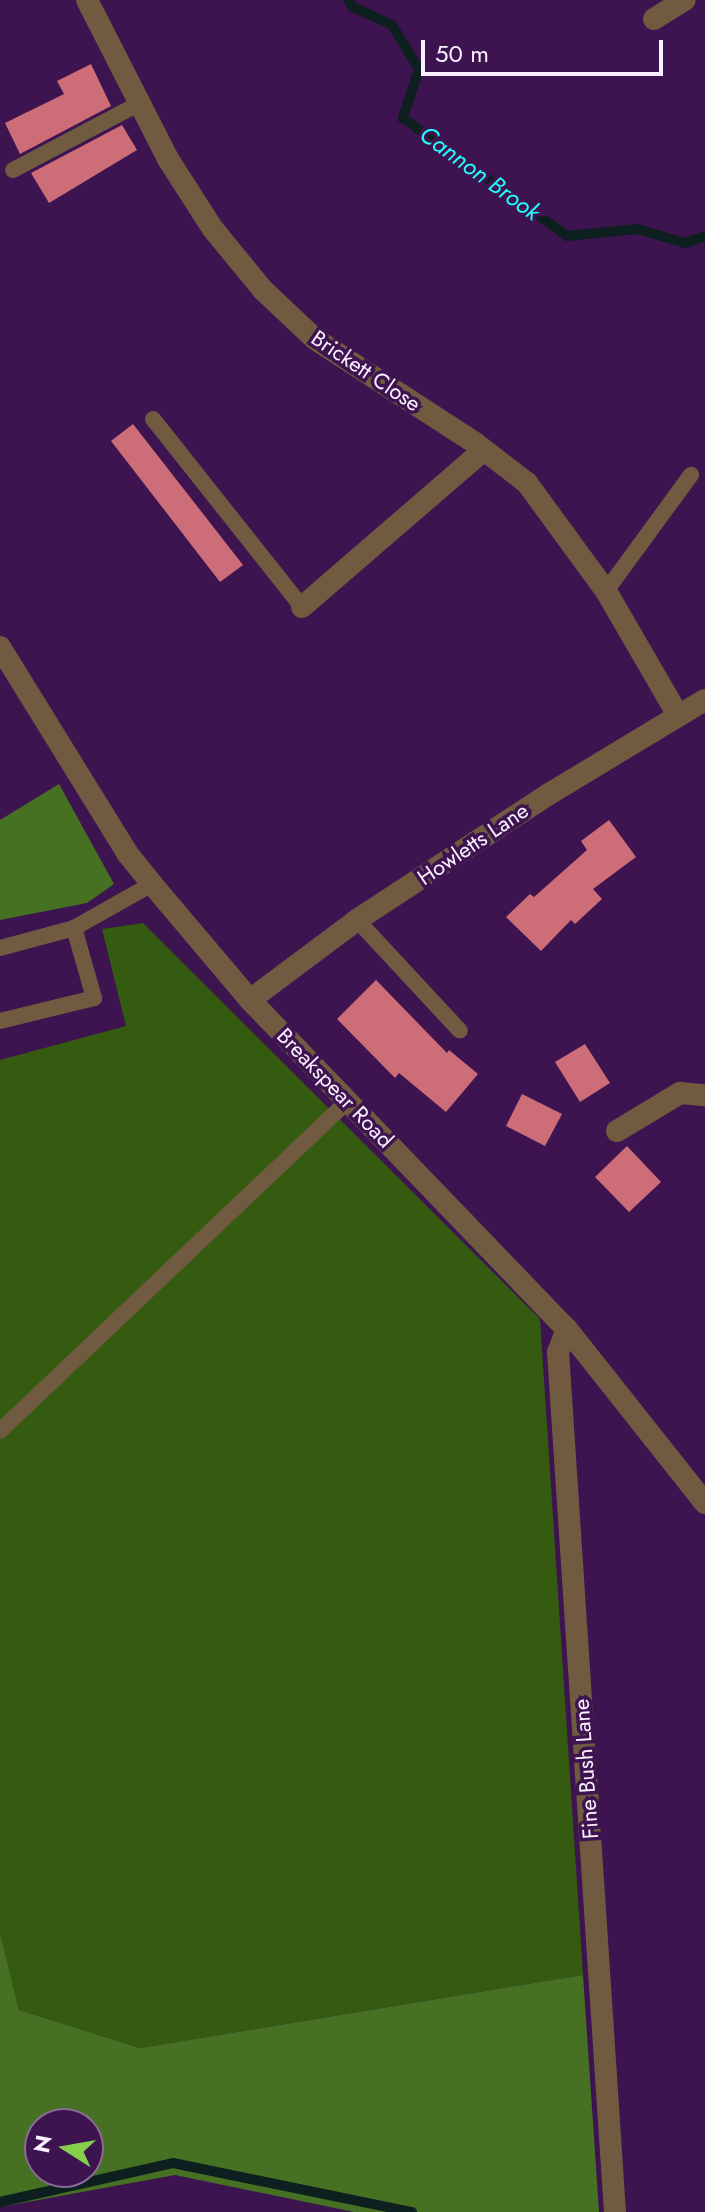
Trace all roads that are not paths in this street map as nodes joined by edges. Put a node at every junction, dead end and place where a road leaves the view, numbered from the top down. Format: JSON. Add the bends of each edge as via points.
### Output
{"nodes":[{"id":1,"x":87,"y":0,"type":"edge"},
{"id":2,"x":684,"y":0,"type":"edge"},
{"id":3,"x":654,"y":19,"type":"dead end"},
{"id":4,"x":138,"y":104,"type":"junction"},
{"id":5,"x":13,"y":170,"type":"dead end"},
{"id":6,"x":153,"y":419,"type":"dead end"},
{"id":7,"x":484,"y":450,"type":"junction"},
{"id":8,"x":691,"y":475,"type":"dead end"},
{"id":9,"x":606,"y":591,"type":"junction"},
{"id":10,"x":302,"y":607,"type":"joint"},
{"id":11,"x":0,"y":647,"type":"edge"},
{"id":12,"x":705,"y":700,"type":"edge"},
{"id":13,"x":678,"y":715,"type":"junction"},
{"id":14,"x":152,"y":884,"type":"junction"},
{"id":15,"x":357,"y":920,"type":"junction"},
{"id":16,"x":74,"y":928,"type":"junction"},
{"id":17,"x":0,"y":948,"type":"edge"},
{"id":18,"x":250,"y":1000,"type":"junction"},
{"id":19,"x":0,"y":1021,"type":"edge"},
{"id":20,"x":460,"y":1031,"type":"dead end"},
{"id":21,"x":705,"y":1095,"type":"edge"},
{"id":22,"x":348,"y":1101,"type":"junction"},
{"id":23,"x":617,"y":1131,"type":"dead end"},
{"id":24,"x":567,"y":1329,"type":"junction"},
{"id":25,"x":0,"y":1431,"type":"edge"},
{"id":26,"x":705,"y":1503,"type":"edge"},
{"id":27,"x":615,"y":2212,"type":"edge"}],
"edges":[{"from":1,"to":4,"type":"street","name":"Brickett Close"},
{"from":2,"to":3,"type":"street"},
{"from":4,"to":5,"type":"lane"},
{"from":4,"to":7,"type":"street","name":"Brickett Close","via":[[213,229],[263,290],[315,339]]},
{"from":6,"to":10,"type":"lane"},
{"from":7,"to":9,"type":"street","name":"Brickett Close","via":[[527,483]]},
{"from":7,"to":10,"type":"street"},
{"from":8,"to":9,"type":"lane"},
{"from":9,"to":13,"type":"street","name":"Brickett Close"},
{"from":11,"to":14,"type":"street","name":"Breakspear Road","via":[[119,841]]},
{"from":12,"to":13,"type":"street","name":"Howletts Lane"},
{"from":13,"to":15,"type":"street","name":"Howletts Lane"},
{"from":14,"to":16,"type":"lane"},
{"from":14,"to":18,"type":"street","name":"Breakspear Road"},
{"from":15,"to":18,"type":"street","name":"Howletts Lane"},
{"from":15,"to":20,"type":"lane"},
{"from":16,"to":17,"type":"lane"},
{"from":16,"to":19,"type":"lane","via":[[94,998]]},
{"from":18,"to":22,"type":"street","name":"Breakspear Road"},
{"from":21,"to":23,"type":"street","via":[[680,1093]]},
{"from":22,"to":24,"type":"street","name":"Breakspear Road"},
{"from":22,"to":25,"type":"lane"},
{"from":24,"to":26,"type":"street","name":"Breakspear Road"},
{"from":24,"to":27,"type":"street","name":"Fine Bush Lane","via":[[558,1352]]}]}
